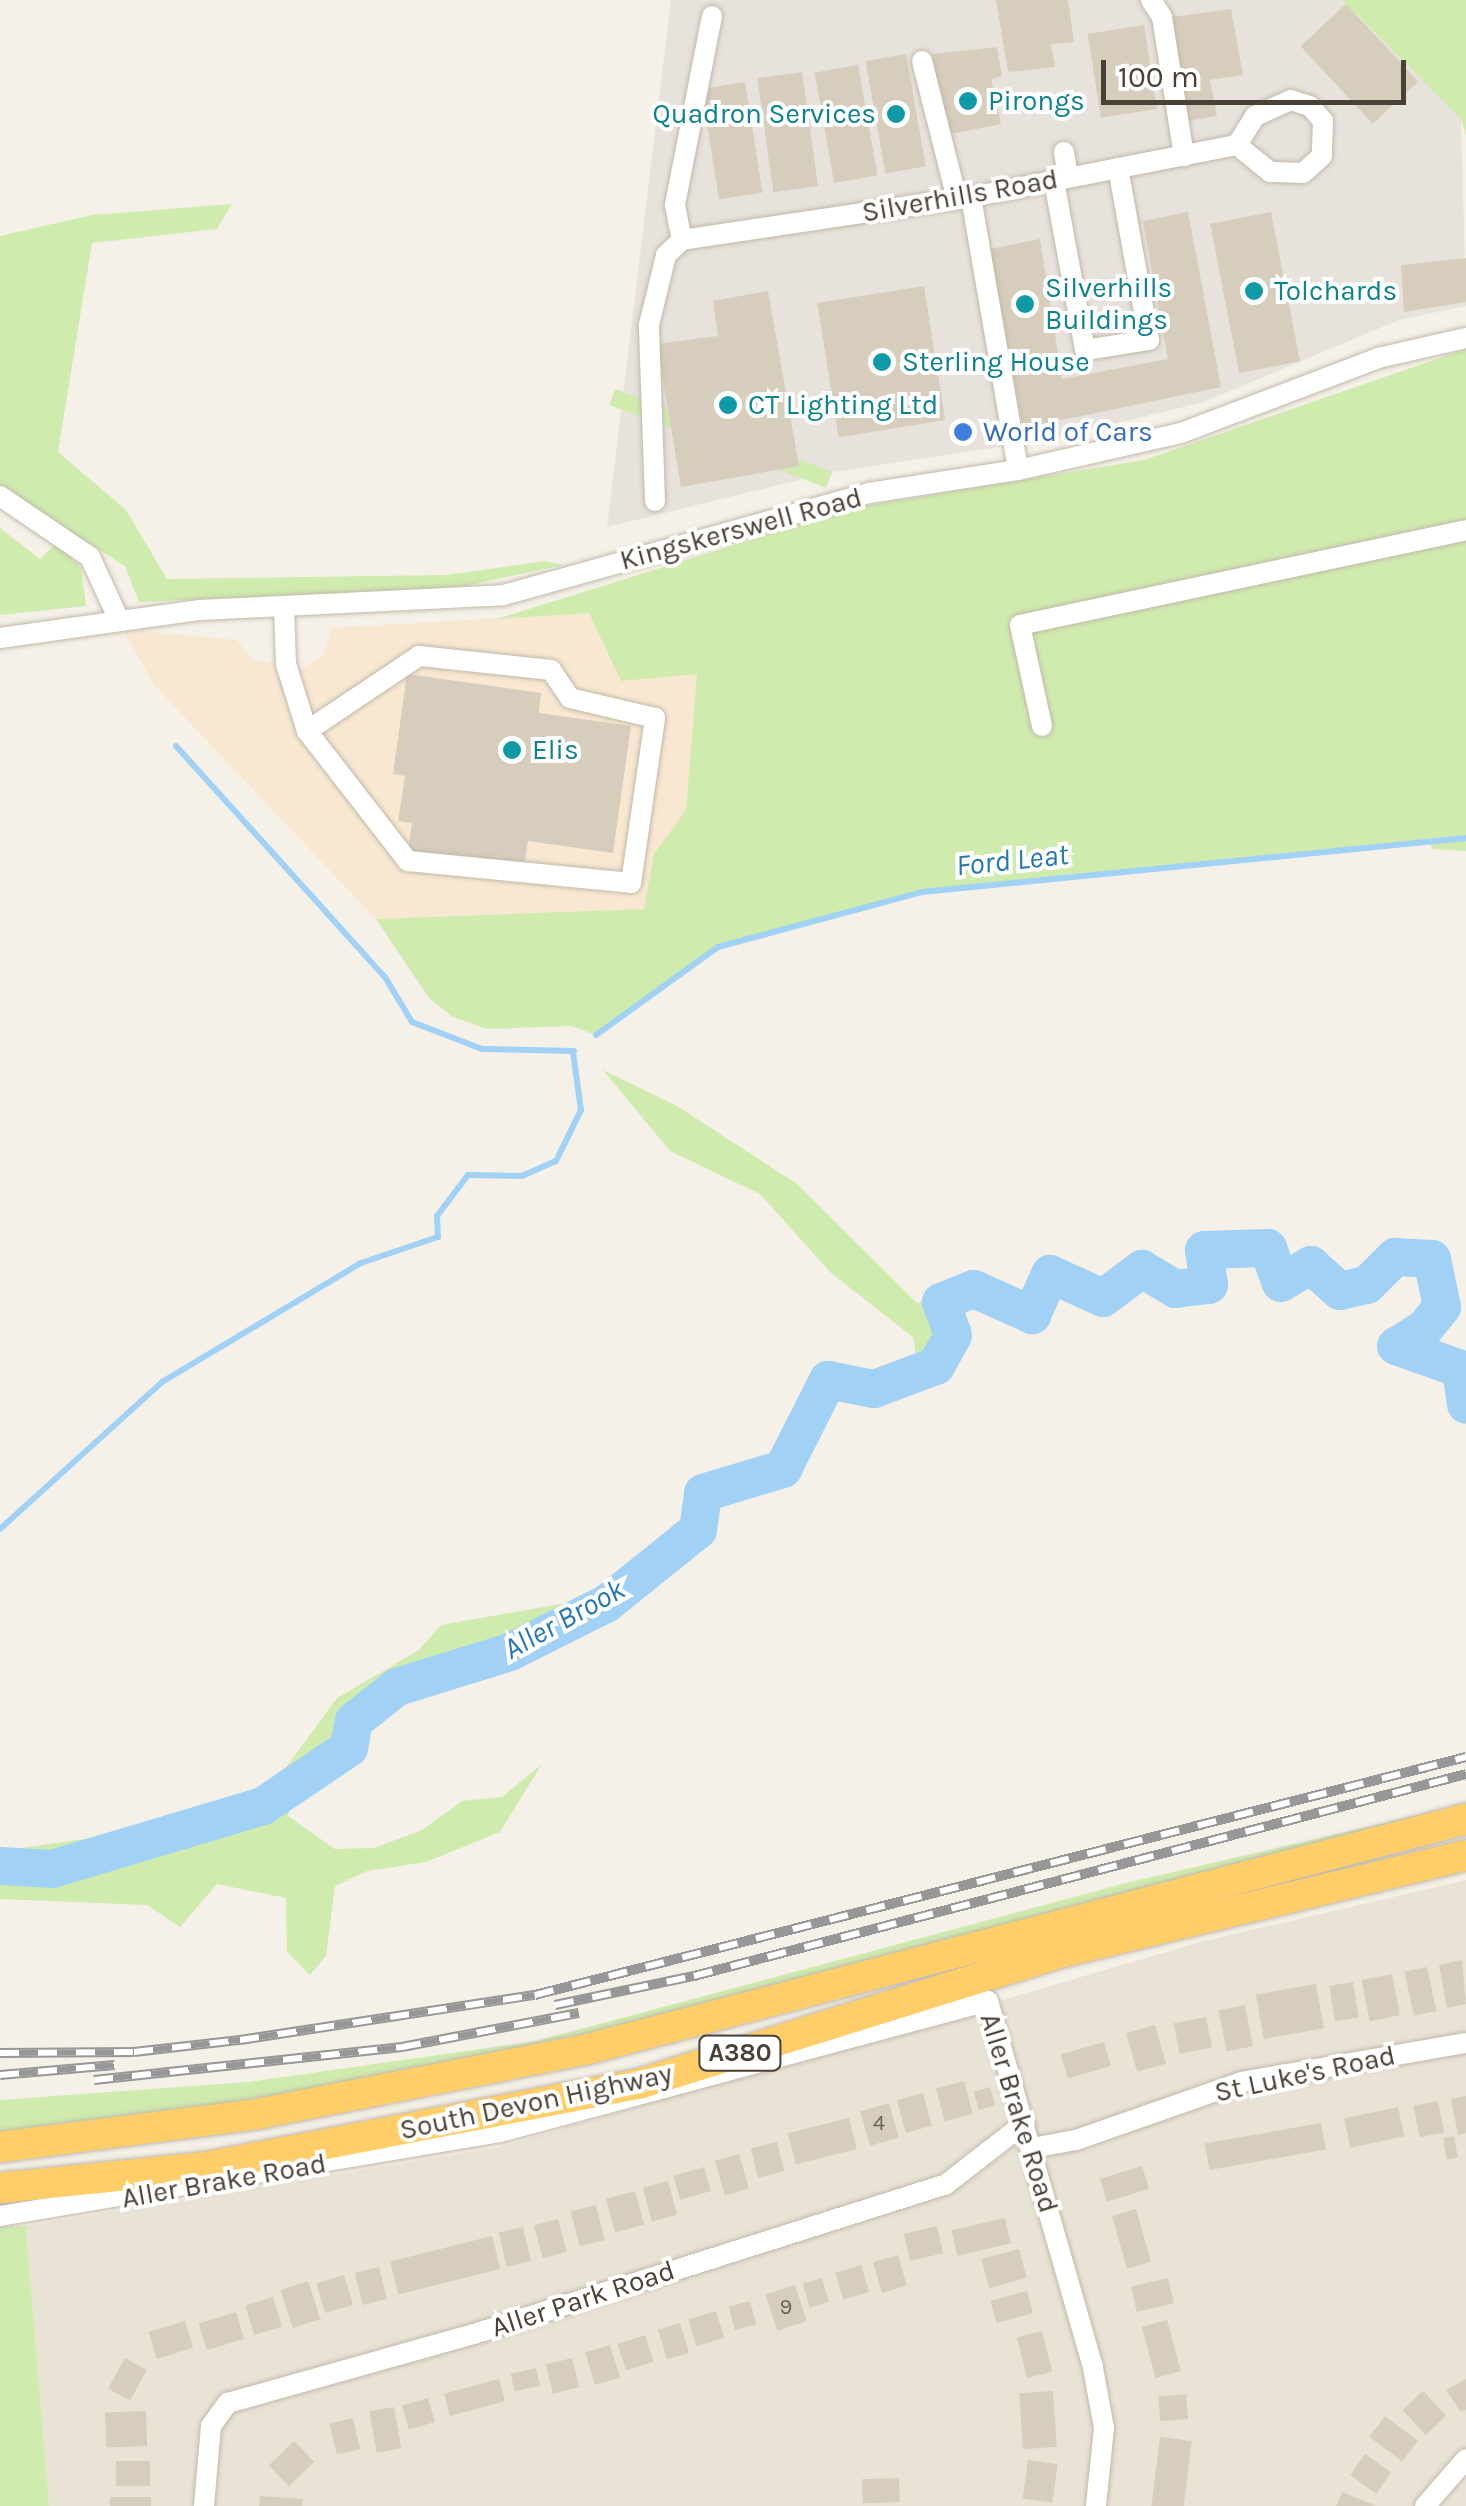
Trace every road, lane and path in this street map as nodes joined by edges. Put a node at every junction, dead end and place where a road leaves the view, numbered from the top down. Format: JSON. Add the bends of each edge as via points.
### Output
{"nodes":[{"id":1,"x":1151,"y":0,"type":"edge"},
{"id":2,"x":712,"y":16,"type":"dead end"},
{"id":3,"x":922,"y":61,"type":"dead end"},
{"id":4,"x":1237,"y":145,"type":"dead end"},
{"id":5,"x":1064,"y":152,"type":"dead end"},
{"id":6,"x":1184,"y":156,"type":"junction"},
{"id":7,"x":1118,"y":168,"type":"junction"},
{"id":8,"x":1061,"y":180,"type":"junction"},
{"id":9,"x":964,"y":198,"type":"junction"},
{"id":10,"x":682,"y":240,"type":"junction"},
{"id":11,"x":1466,"y":338,"type":"edge"},
{"id":12,"x":1018,"y":470,"type":"junction"},
{"id":13,"x":0,"y":496,"type":"edge"},
{"id":14,"x":655,"y":501,"type":"dead end"},
{"id":15,"x":1466,"y":530,"type":"edge"},
{"id":16,"x":284,"y":606,"type":"junction"},
{"id":17,"x":118,"y":618,"type":"junction"},
{"id":18,"x":0,"y":638,"type":"edge"},
{"id":19,"x":1042,"y":726,"type":"dead end"},
{"id":20,"x":307,"y":731,"type":"junction"},
{"id":21,"x":1466,"y":1818,"type":"edge"},
{"id":22,"x":1466,"y":1854,"type":"edge"},
{"id":23,"x":1466,"y":2043,"type":"edge"},
{"id":24,"x":1024,"y":2122,"type":"junction"},
{"id":25,"x":0,"y":2147,"type":"edge"},
{"id":26,"x":1032,"y":2148,"type":"junction"},
{"id":27,"x":0,"y":2188,"type":"edge"},
{"id":28,"x":0,"y":2216,"type":"edge"},
{"id":29,"x":1466,"y":2459,"type":"edge"},
{"id":30,"x":204,"y":2506,"type":"edge"},
{"id":31,"x":1096,"y":2506,"type":"edge"},
{"id":32,"x":1425,"y":2506,"type":"edge"}],
"edges":[{"from":1,"to":6,"type":"street","via":[[1162,17]]},
{"from":2,"to":10,"type":"street","via":[[676,204]]},
{"from":3,"to":9,"type":"street"},
{"from":4,"to":6,"type":"street","name":"Silverhills Road"},
{"from":5,"to":8,"type":"street"},
{"from":6,"to":7,"type":"street","name":"Silverhills Road"},
{"from":7,"to":8,"type":"street","name":"Silverhills Road"},
{"from":7,"to":8,"type":"street","via":[[1149,340],[1085,350]]},
{"from":8,"to":9,"type":"street","name":"Silverhills Road"},
{"from":9,"to":10,"type":"street","name":"Silverhills Road"},
{"from":9,"to":12,"type":"street"},
{"from":10,"to":14,"type":"street","via":[[666,256],[649,325]]},
{"from":11,"to":12,"type":"street","name":"Kingskerswell Road","via":[[1378,358],[1181,432]]},
{"from":12,"to":16,"type":"street","name":"Kingskerswell Road","via":[[869,494],[504,595]]},
{"from":13,"to":17,"type":"street","via":[[90,556]]},
{"from":15,"to":19,"type":"street","via":[[1020,624]]},
{"from":16,"to":17,"type":"street","name":"Kingskerswell Road"},
{"from":16,"to":20,"type":"street","via":[[286,664]]},
{"from":17,"to":18,"type":"street","name":"Kingskerswell Road"},
{"from":20,"to":20,"type":"street","via":[[408,861],[631,883],[654,718],[570,698],[550,670],[419,656]]},
{"from":21,"to":25,"type":"highway","name":"South Devon Highway","number":"A380","via":[[584,2050],[257,2114]]},
{"from":22,"to":27,"type":"highway","name":"South Devon Highway","number":"A380","via":[[1062,1952],[642,2083],[207,2167]]},
{"from":23,"to":26,"type":"street","name":"St Luke's Road","via":[[1242,2082],[1076,2140]]},
{"from":24,"to":26,"type":"street","name":"Aller Brake Road"},
{"from":24,"to":28,"type":"street","name":"Aller Brake Road","via":[[988,2001],[500,2132]]},
{"from":24,"to":30,"type":"street","name":"Aller Park Road","via":[[945,2185],[474,2334],[228,2403],[211,2426]]},
{"from":26,"to":31,"type":"street","name":"Aller Brake Road","via":[[1104,2428]]},
{"from":29,"to":32,"type":"street"}]}
